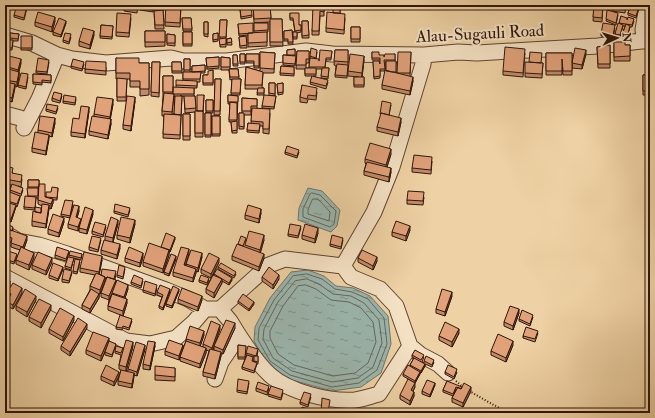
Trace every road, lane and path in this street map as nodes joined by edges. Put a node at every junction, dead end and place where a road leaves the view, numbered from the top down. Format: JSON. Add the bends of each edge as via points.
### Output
{"nodes":[{"id":1,"x":647,"y":5,"type":"edge"},
{"id":2,"x":5,"y":35,"type":"edge"},
{"id":3,"x":647,"y":40,"type":"edge"},
{"id":4,"x":57,"y":54,"type":"junction"},
{"id":5,"x":424,"y":55,"type":"junction"},
{"id":6,"x":5,"y":114,"type":"edge"},
{"id":7,"x":5,"y":233,"type":"edge"},
{"id":8,"x":343,"y":266,"type":"junction"},
{"id":9,"x":5,"y":277,"type":"edge"},
{"id":10,"x":205,"y":309,"type":"junction"},
{"id":11,"x":220,"y":309,"type":"junction"},
{"id":12,"x":238,"y":334,"type":"junction"},
{"id":13,"x":410,"y":346,"type":"junction"},
{"id":14,"x":448,"y":373,"type":"joint"},
{"id":15,"x":215,"y":379,"type":"edge"},
{"id":16,"x":328,"y":398,"type":"junction"},
{"id":17,"x":325,"y":413,"type":"edge"},
{"id":18,"x":508,"y":413,"type":"edge"}],
"edges":[{"from":1,"to":3,"type":"street","via":[[643,30]]},
{"from":2,"to":4,"type":"street","name":"Alau-Sugauli Road"},
{"from":3,"to":5,"type":"street","name":"Alau-Sugauli Road","via":[[598,46]]},
{"from":4,"to":5,"type":"street","name":"Alau-Sugauli Road","via":[[72,59],[106,63],[171,58],[183,61],[227,61],[306,51],[332,54]]},
{"from":4,"to":6,"type":"street","via":[[39,99],[25,125],[20,118]]},
{"from":5,"to":8,"type":"street","via":[[392,167],[374,212]]},
{"from":7,"to":10,"type":"street","via":[[18,241],[40,245],[166,290]]},
{"from":8,"to":11,"type":"street","via":[[284,259],[269,265]]},
{"from":8,"to":13,"type":"street","via":[[351,277],[380,289],[396,306]]},
{"from":9,"to":10,"type":"street","via":[[126,341],[150,344],[176,338]]},
{"from":10,"to":11,"type":"street"},
{"from":11,"to":12,"type":"street"},
{"from":12,"to":15,"type":"street","via":[[221,362]]},
{"from":12,"to":16,"type":"street","via":[[254,359],[271,376],[296,390]]},
{"from":13,"to":14,"type":"street"},
{"from":13,"to":16,"type":"street","via":[[379,394],[354,400]]},
{"from":14,"to":18,"type":"path","via":[[461,386]]},
{"from":16,"to":17,"type":"street"}]}
